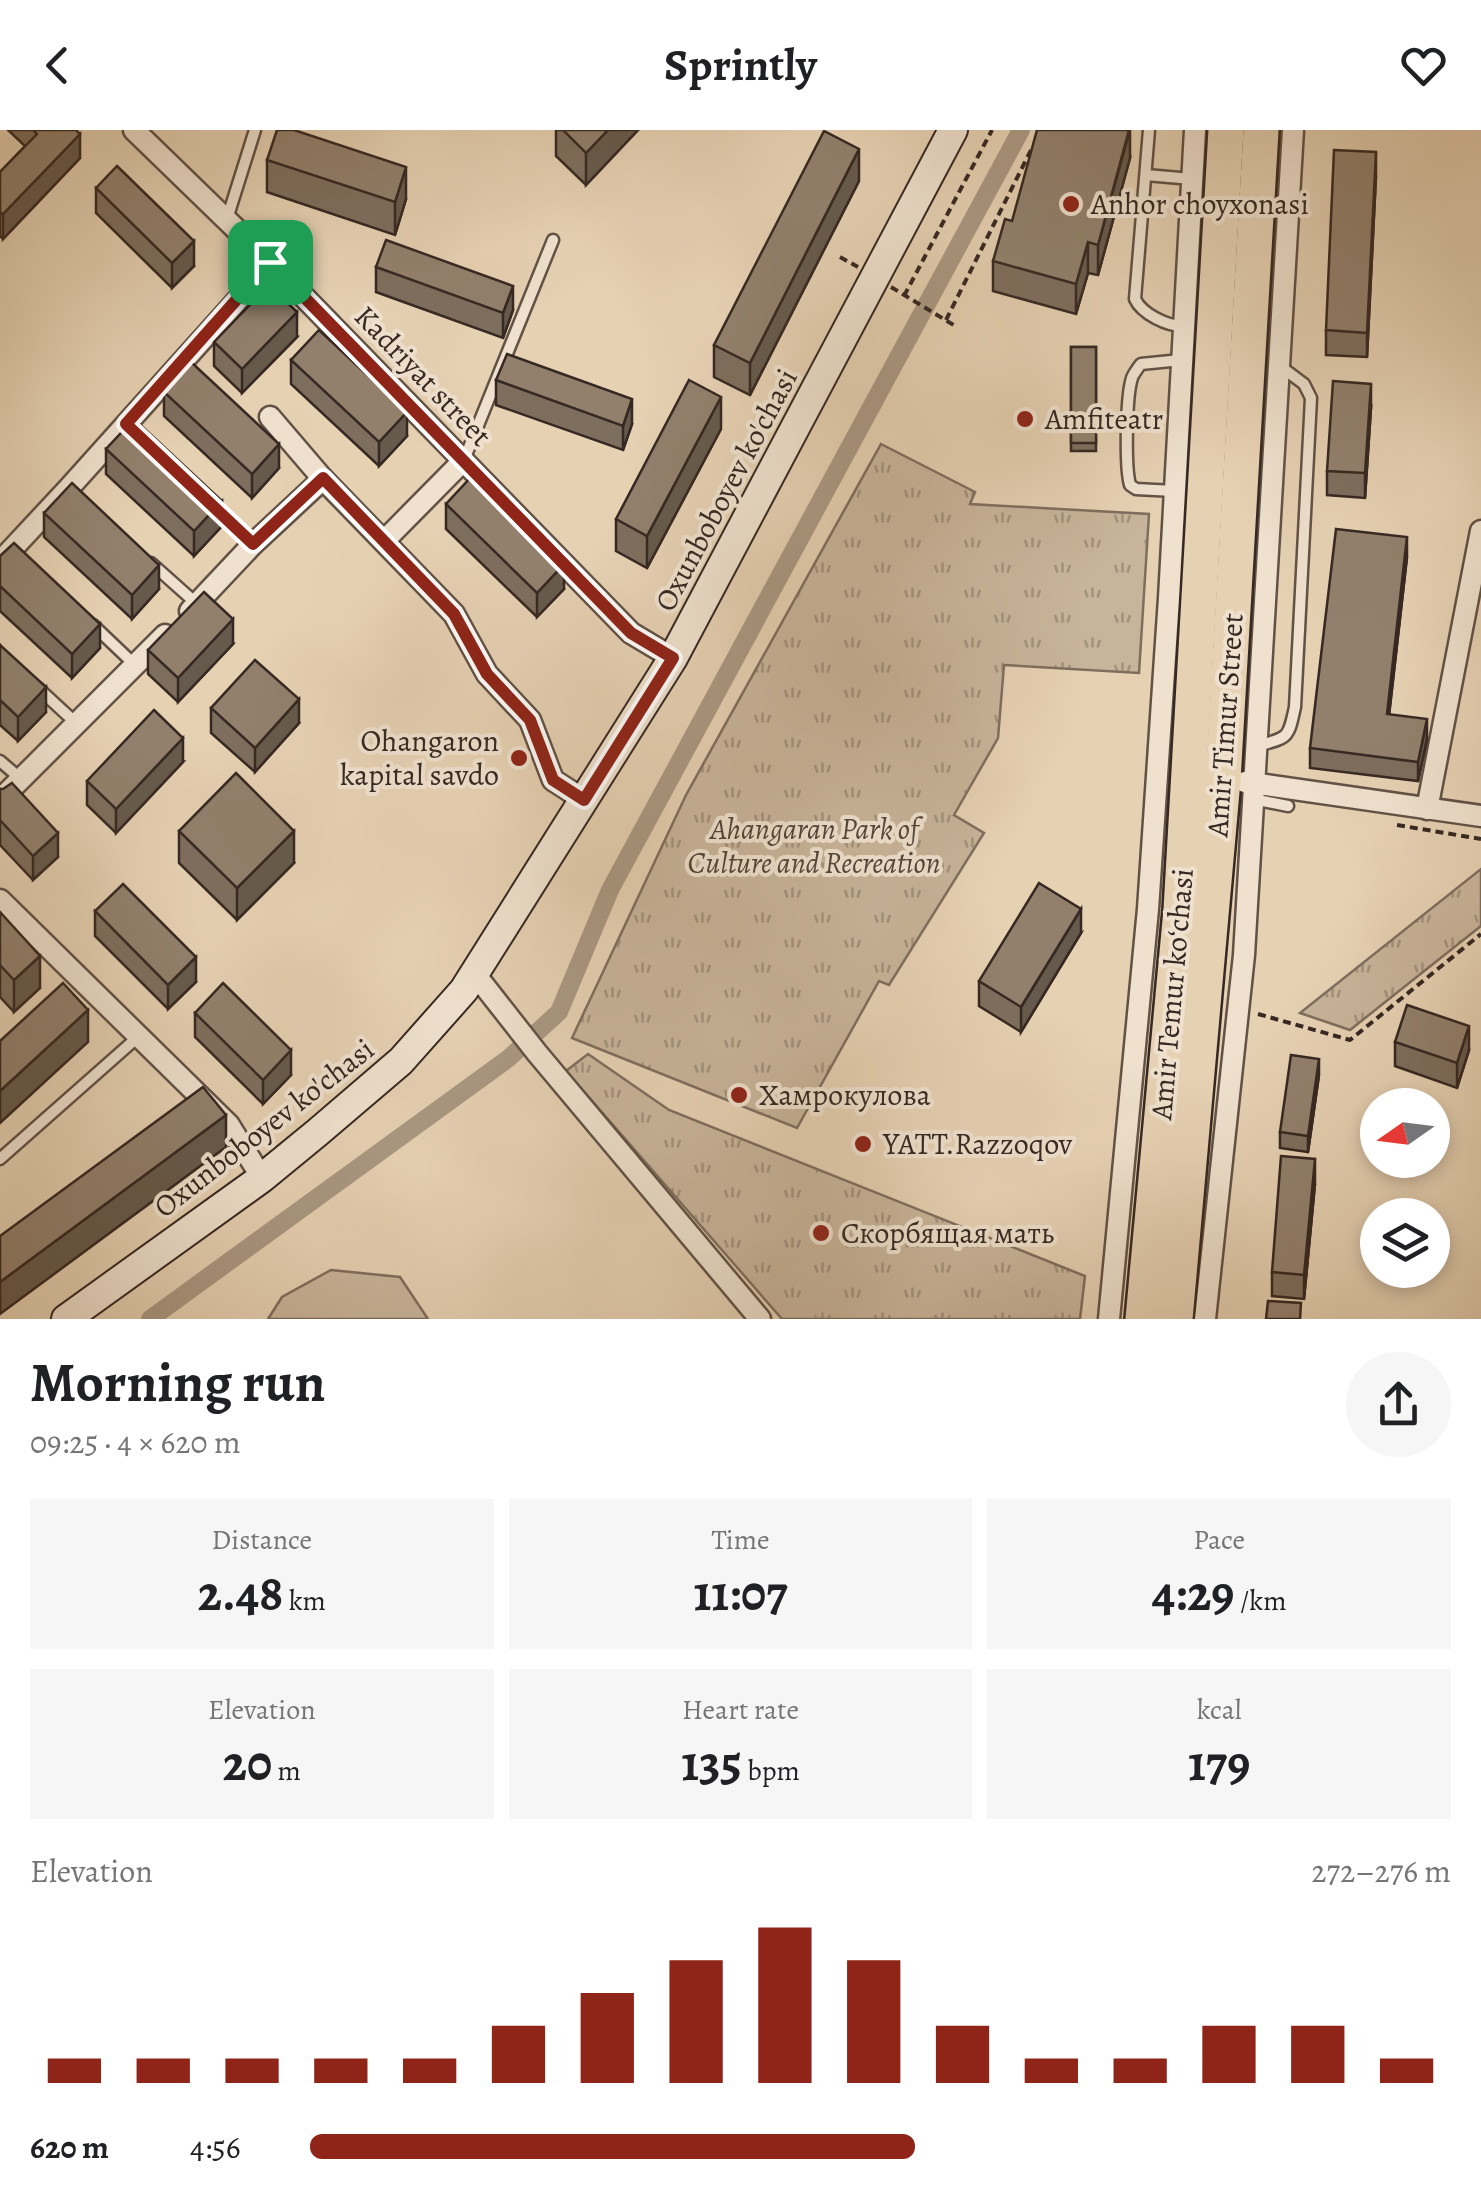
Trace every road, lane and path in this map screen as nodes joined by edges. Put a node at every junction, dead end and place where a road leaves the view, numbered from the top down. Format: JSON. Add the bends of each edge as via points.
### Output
{"nodes":[{"id":1,"x":134,"y":130,"type":"edge"},
{"id":2,"x":256,"y":130,"type":"edge"},
{"id":3,"x":992,"y":130,"type":"edge"},
{"id":4,"x":1149,"y":130,"type":"edge"},
{"id":5,"x":1195,"y":130,"type":"edge"},
{"id":6,"x":1226,"y":130,"type":"edge"},
{"id":7,"x":1261,"y":130,"type":"edge"},
{"id":8,"x":1294,"y":130,"type":"edge"},
{"id":9,"x":948,"y":132,"type":"edge"},
{"id":10,"x":1032,"y":147,"type":"edge"},
{"id":11,"x":1146,"y":175,"type":"junction"},
{"id":12,"x":1192,"y":179,"type":"junction"},
{"id":13,"x":226,"y":220,"type":"junction"},
{"id":14,"x":553,"y":240,"type":"dead end"},
{"id":15,"x":270,"y":262,"type":"junction"},
{"id":16,"x":892,"y":288,"type":"dead end"},
{"id":17,"x":904,"y":296,"type":"junction"},
{"id":18,"x":944,"y":319,"type":"junction"},
{"id":19,"x":1183,"y":326,"type":"junction"},
{"id":20,"x":958,"y":327,"type":"dead end"},
{"id":21,"x":1250,"y":334,"type":"junction"},
{"id":22,"x":1181,"y":360,"type":"junction"},
{"id":23,"x":1279,"y":374,"type":"junction"},
{"id":24,"x":270,"y":417,"type":"dead end"},
{"id":25,"x":463,"y":461,"type":"junction"},
{"id":26,"x":323,"y":478,"type":"junction"},
{"id":27,"x":1174,"y":491,"type":"junction"},
{"id":28,"x":210,"y":504,"type":"edge"},
{"id":29,"x":1481,"y":531,"type":"edge"},
{"id":30,"x":385,"y":540,"type":"junction"},
{"id":31,"x":253,"y":544,"type":"junction"},
{"id":32,"x":140,"y":553,"type":"edge"},
{"id":33,"x":13,"y":557,"type":"edge"},
{"id":34,"x":197,"y":604,"type":"junction"},
{"id":35,"x":80,"y":614,"type":"edge"},
{"id":36,"x":673,"y":658,"type":"junction"},
{"id":37,"x":135,"y":665,"type":"junction"},
{"id":38,"x":26,"y":677,"type":"edge"},
{"id":39,"x":76,"y":724,"type":"junction"},
{"id":40,"x":1257,"y":746,"type":"junction"},
{"id":41,"x":0,"y":761,"type":"edge"},
{"id":42,"x":22,"y":779,"type":"junction"},
{"id":43,"x":1243,"y":788,"type":"junction"},
{"id":44,"x":0,"y":800,"type":"edge"},
{"id":45,"x":584,"y":800,"type":"junction"},
{"id":46,"x":1288,"y":806,"type":"dead end"},
{"id":47,"x":1427,"y":810,"type":"junction"},
{"id":48,"x":1481,"y":816,"type":"edge"},
{"id":49,"x":0,"y":900,"type":"edge"},
{"id":50,"x":1481,"y":934,"type":"edge"},
{"id":51,"x":475,"y":974,"type":"junction"},
{"id":52,"x":1239,"y":1008,"type":"junction"},
{"id":53,"x":139,"y":1036,"type":"junction"},
{"id":54,"x":0,"y":1159,"type":"edge"},
{"id":55,"x":262,"y":1178,"type":"junction"},
{"id":56,"x":66,"y":1319,"type":"edge"},
{"id":57,"x":760,"y":1319,"type":"edge"},
{"id":58,"x":1108,"y":1319,"type":"edge"},
{"id":59,"x":1143,"y":1319,"type":"edge"},
{"id":60,"x":1174,"y":1319,"type":"edge"},
{"id":61,"x":1205,"y":1319,"type":"edge"}],
"edges":[{"from":1,"to":13,"type":"street","name":"Kadriyat street"},
{"from":2,"to":13,"type":"lane"},
{"from":3,"to":17,"type":"path"},
{"from":4,"to":11,"type":"lane"},
{"from":5,"to":12,"type":"street"},
{"from":6,"to":59,"type":"highway","name":"Amir Temur koʻchasi","via":[[1181,910]]},
{"from":7,"to":21,"type":"highway","name":"Amir Timur Street"},
{"from":8,"to":23,"type":"street"},
{"from":9,"to":36,"type":"main road","name":"Oxunboboyev ko'chasi"},
{"from":10,"to":18,"type":"path"},
{"from":11,"to":12,"type":"lane"},
{"from":11,"to":19,"type":"lane","via":[[1135,299],[1171,326]]},
{"from":12,"to":19,"type":"street"},
{"from":13,"to":15,"type":"street","name":"Kadriyat street"},
{"from":14,"to":25,"type":"lane"},
{"from":15,"to":25,"type":"street","name":"Kadriyat street"},
{"from":15,"to":33,"type":"street","via":[[133,431]]},
{"from":16,"to":17,"type":"path"},
{"from":17,"to":18,"type":"path"},
{"from":18,"to":20,"type":"path"},
{"from":19,"to":22,"type":"street"},
{"from":21,"to":23,"type":"street"},
{"from":21,"to":43,"type":"highway","name":"Amir Timur Street"},
{"from":22,"to":27,"type":"street"},
{"from":22,"to":27,"type":"lane","via":[[1141,364],[1132,377],[1128,418],[1130,485]]},
{"from":23,"to":40,"type":"street"},
{"from":23,"to":40,"type":"lane","via":[[1304,384],[1311,398],[1295,706],[1290,732]]},
{"from":24,"to":26,"type":"street"},
{"from":25,"to":30,"type":"street"},
{"from":25,"to":36,"type":"street","name":"Kadriyat street","via":[[631,633]]},
{"from":26,"to":30,"type":"street"},
{"from":26,"to":31,"type":"street"},
{"from":27,"to":58,"type":"street","via":[[1148,908]]},
{"from":28,"to":31,"type":"lane"},
{"from":29,"to":47,"type":"street"},
{"from":30,"to":45,"type":"street","via":[[454,614],[487,674],[530,720],[553,780]]},
{"from":31,"to":34,"type":"street"},
{"from":32,"to":34,"type":"lane"},
{"from":34,"to":37,"type":"street"},
{"from":35,"to":37,"type":"lane"},
{"from":36,"to":45,"type":"main road","name":"Oxunboboyev ko'chasi"},
{"from":37,"to":39,"type":"street"},
{"from":38,"to":39,"type":"lane"},
{"from":39,"to":42,"type":"street"},
{"from":40,"to":43,"type":"street"},
{"from":41,"to":42,"type":"lane"},
{"from":42,"to":44,"type":"street"},
{"from":43,"to":46,"type":"lane"},
{"from":43,"to":47,"type":"street"},
{"from":43,"to":52,"type":"street"},
{"from":43,"to":60,"type":"highway","name":"Amir Timur Street"},
{"from":45,"to":51,"type":"main road","name":"Oxunboboyev ko'chasi"},
{"from":47,"to":48,"type":"street"},
{"from":49,"to":53,"type":"street","via":[[69,980]]},
{"from":50,"to":52,"type":"path","via":[[1350,1040]]},
{"from":51,"to":55,"type":"main road","name":"Oxunboboyev ko'chasi","via":[[401,1061]]},
{"from":51,"to":57,"type":"street"},
{"from":52,"to":61,"type":"street"},
{"from":53,"to":54,"type":"lane"},
{"from":53,"to":55,"type":"street","via":[[228,1125]]},
{"from":55,"to":56,"type":"main road","name":"Oxunboboyev ko'chasi"}]}
